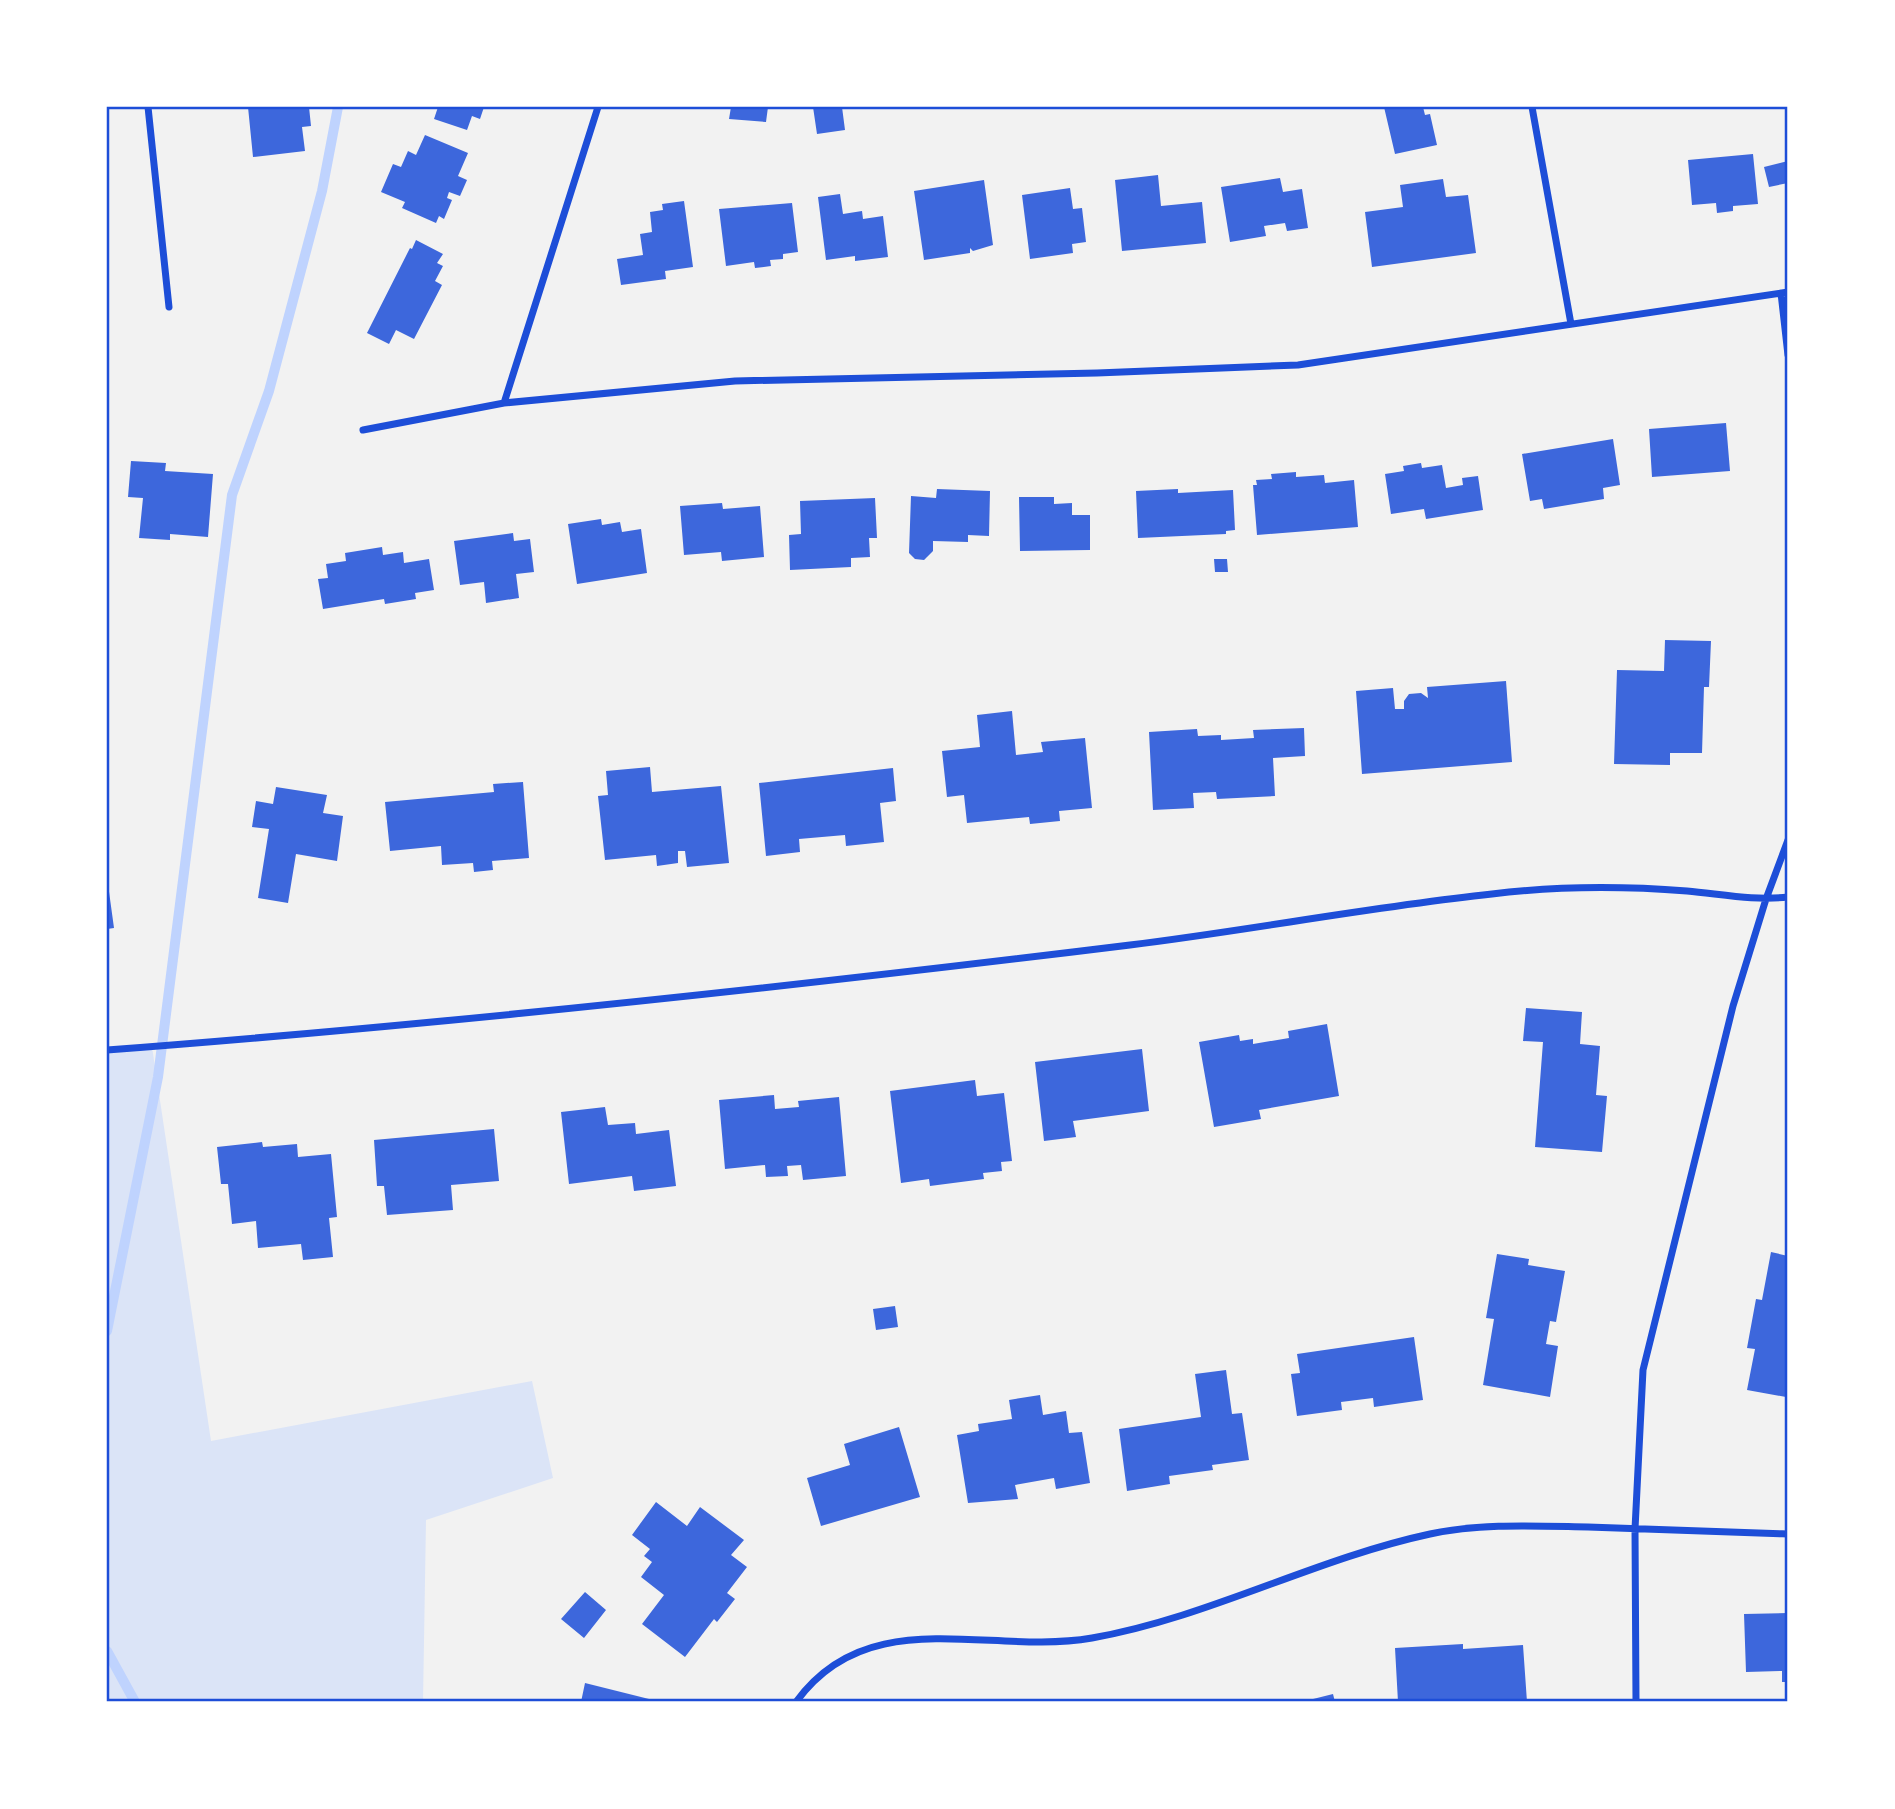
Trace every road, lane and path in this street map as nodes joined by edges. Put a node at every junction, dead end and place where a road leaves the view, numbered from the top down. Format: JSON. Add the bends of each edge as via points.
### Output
{"nodes":[{"id":1,"x":148,"y":107,"type":"edge"},
{"id":2,"x":598,"y":107,"type":"edge"},
{"id":3,"x":1532,"y":107,"type":"edge"},
{"id":4,"x":1785,"y":292,"type":"edge"},
{"id":5,"x":169,"y":307,"type":"dead end"},
{"id":6,"x":1571,"y":324,"type":"junction"},
{"id":7,"x":1788,"y":355,"type":"edge"},
{"id":8,"x":504,"y":402,"type":"junction"},
{"id":9,"x":363,"y":430,"type":"dead end"},
{"id":10,"x":1788,"y":840,"type":"edge"},
{"id":11,"x":1788,"y":897,"type":"edge"},
{"id":12,"x":1766,"y":899,"type":"junction"},
{"id":13,"x":107,"y":1050,"type":"edge"},
{"id":14,"x":1635,"y":1529,"type":"junction"},
{"id":15,"x":1788,"y":1534,"type":"edge"},
{"id":16,"x":796,"y":1702,"type":"edge"},
{"id":17,"x":1636,"y":1702,"type":"edge"}],
"edges":[{"from":1,"to":5,"type":"street"},
{"from":2,"to":8,"type":"street"},
{"from":3,"to":6,"type":"street"},
{"from":4,"to":6,"type":"street"},
{"from":4,"to":7,"type":"street"},
{"from":6,"to":8,"type":"street","via":[[1298,365],[735,381]]},
{"from":8,"to":9,"type":"street"},
{"from":10,"to":12,"type":"street"},
{"from":11,"to":12,"type":"street"},
{"from":12,"to":13,"type":"street","via":[[1580,888],[1498,893],[812,984],[512,1016]]},
{"from":12,"to":14,"type":"street","via":[[1732,1006],[1643,1370]]},
{"from":14,"to":15,"type":"street"},
{"from":14,"to":16,"type":"street","via":[[1513,1526],[1433,1533],[1366,1549],[1137,1629],[1089,1639],[1024,1643],[900,1639],[865,1648],[832,1666]]},
{"from":14,"to":17,"type":"street"}]}
